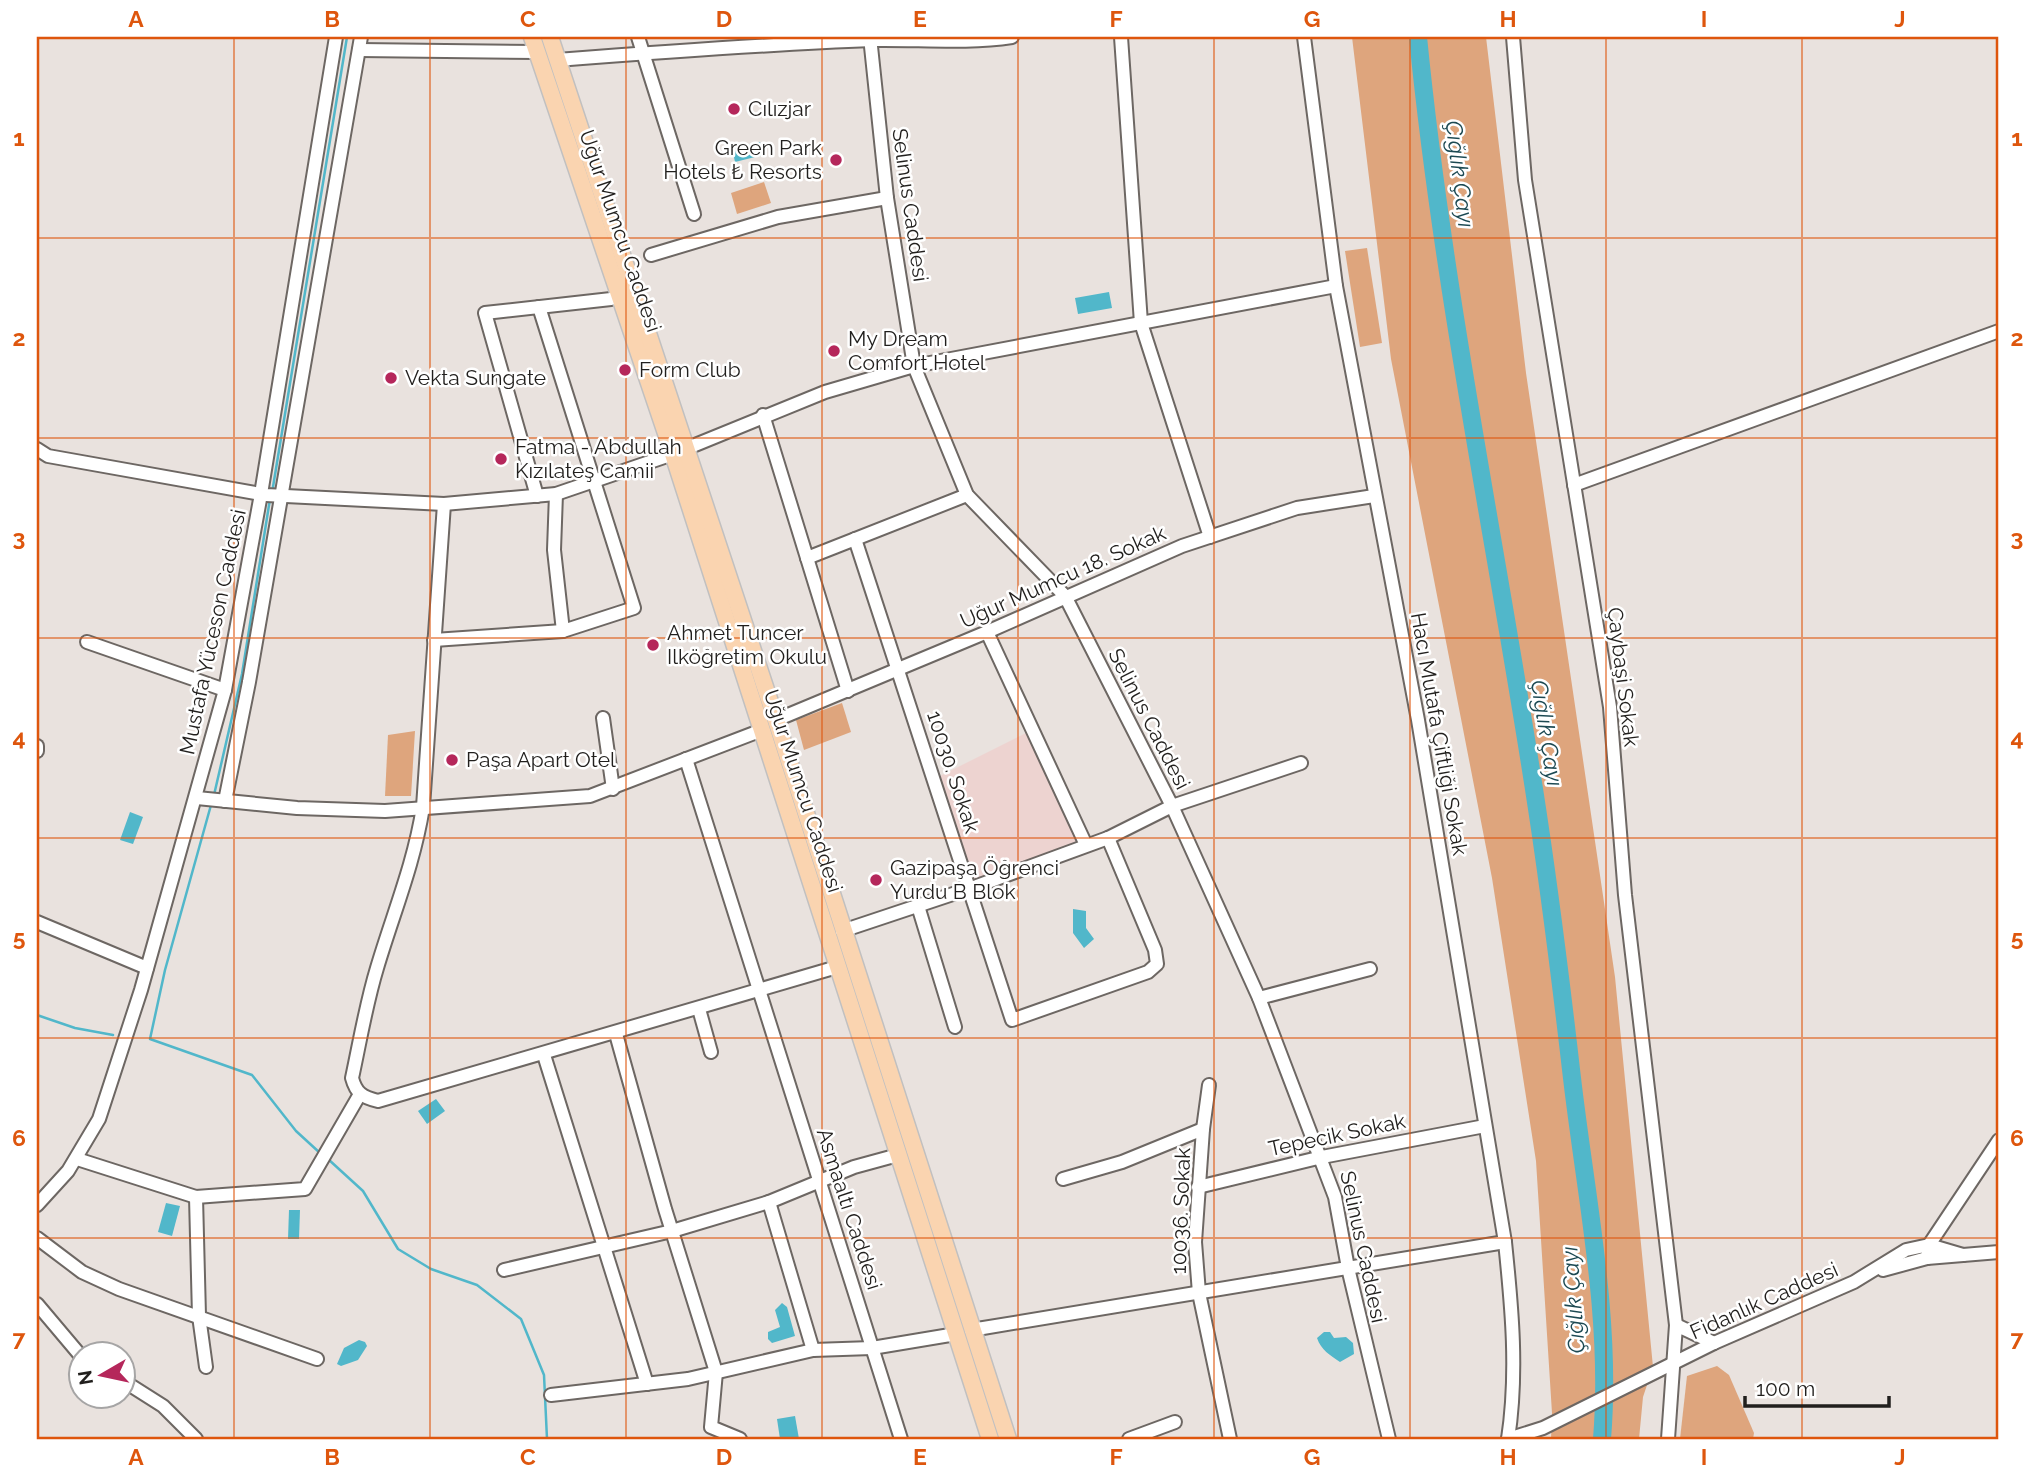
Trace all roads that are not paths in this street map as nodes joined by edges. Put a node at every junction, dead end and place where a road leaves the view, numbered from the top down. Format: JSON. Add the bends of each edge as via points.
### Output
{"nodes":[{"id":1,"x":336,"y":37,"type":"edge"},
{"id":2,"x":550,"y":37,"type":"edge"},
{"id":3,"x":638,"y":37,"type":"edge"},
{"id":4,"x":1012,"y":37,"type":"edge"},
{"id":5,"x":1121,"y":37,"type":"edge"},
{"id":6,"x":1304,"y":37,"type":"edge"},
{"id":7,"x":1513,"y":37,"type":"edge"},
{"id":8,"x":871,"y":39,"type":"edge"},
{"id":9,"x":732,"y":41,"type":"edge"},
{"id":10,"x":360,"y":43,"type":"edge"},
{"id":11,"x":534,"y":44,"type":"edge"},
{"id":12,"x":644,"y":54,"type":"junction"},
{"id":13,"x":557,"y":60,"type":"junction"},
{"id":14,"x":887,"y":198,"type":"junction"},
{"id":15,"x":694,"y":214,"type":"dead end"},
{"id":16,"x":651,"y":255,"type":"dead end"},
{"id":17,"x":1336,"y":286,"type":"junction"},
{"id":18,"x":619,"y":294,"type":"junction"},
{"id":19,"x":539,"y":307,"type":"junction"},
{"id":20,"x":1141,"y":323,"type":"junction"},
{"id":21,"x":1999,"y":331,"type":"edge"},
{"id":22,"x":914,"y":366,"type":"junction"},
{"id":23,"x":763,"y":415,"type":"junction"},
{"id":24,"x":37,"y":449,"type":"edge"},
{"id":25,"x":680,"y":451,"type":"junction"},
{"id":26,"x":592,"y":482,"type":"junction"},
{"id":27,"x":1574,"y":485,"type":"junction"},
{"id":28,"x":556,"y":494,"type":"junction"},
{"id":29,"x":271,"y":495,"type":"junction"},
{"id":30,"x":967,"y":495,"type":"junction"},
{"id":31,"x":537,"y":496,"type":"junction"},
{"id":32,"x":1374,"y":496,"type":"junction"},
{"id":33,"x":444,"y":504,"type":"junction"},
{"id":34,"x":1210,"y":537,"type":"junction"},
{"id":35,"x":855,"y":539,"type":"junction"},
{"id":36,"x":807,"y":558,"type":"junction"},
{"id":37,"x":1065,"y":596,"type":"junction"},
{"id":38,"x":563,"y":631,"type":"junction"},
{"id":39,"x":987,"y":632,"type":"junction"},
{"id":40,"x":434,"y":640,"type":"junction"},
{"id":41,"x":87,"y":642,"type":"dead end"},
{"id":42,"x":898,"y":669,"type":"junction"},
{"id":43,"x":225,"y":690,"type":"junction"},
{"id":44,"x":848,"y":691,"type":"junction"},
{"id":45,"x":603,"y":718,"type":"dead end"},
{"id":46,"x":776,"y":720,"type":"junction"},
{"id":47,"x":762,"y":730,"type":"junction"},
{"id":48,"x":686,"y":759,"type":"junction"},
{"id":49,"x":1301,"y":763,"type":"dead end"},
{"id":50,"x":613,"y":789,"type":"junction"},
{"id":51,"x":197,"y":797,"type":"junction"},
{"id":52,"x":221,"y":800,"type":"junction"},
{"id":53,"x":1172,"y":806,"type":"junction"},
{"id":54,"x":423,"y":807,"type":"junction"},
{"id":55,"x":1108,"y":838,"type":"junction"},
{"id":56,"x":1086,"y":845,"type":"junction"},
{"id":57,"x":971,"y":888,"type":"junction"},
{"id":58,"x":918,"y":906,"type":"junction"},
{"id":59,"x":37,"y":922,"type":"edge"},
{"id":60,"x":842,"y":931,"type":"junction"},
{"id":61,"x":837,"y":967,"type":"junction"},
{"id":62,"x":147,"y":968,"type":"junction"},
{"id":63,"x":1370,"y":970,"type":"dead end"},
{"id":64,"x":760,"y":990,"type":"junction"},
{"id":65,"x":1259,"y":998,"type":"junction"},
{"id":66,"x":699,"y":1009,"type":"junction"},
{"id":67,"x":955,"y":1027,"type":"dead end"},
{"id":68,"x":616,"y":1034,"type":"junction"},
{"id":69,"x":711,"y":1052,"type":"dead end"},
{"id":70,"x":544,"y":1055,"type":"junction"},
{"id":71,"x":1209,"y":1085,"type":"dead end"},
{"id":72,"x":360,"y":1094,"type":"junction"},
{"id":73,"x":1485,"y":1126,"type":"junction"},
{"id":74,"x":1203,"y":1129,"type":"junction"},
{"id":75,"x":1999,"y":1140,"type":"edge"},
{"id":76,"x":898,"y":1155,"type":"junction"},
{"id":77,"x":1322,"y":1157,"type":"junction"},
{"id":78,"x":1993,"y":1158,"type":"edge"},
{"id":79,"x":77,"y":1159,"type":"junction"},
{"id":80,"x":1063,"y":1178,"type":"dead end"},
{"id":81,"x":820,"y":1183,"type":"junction"},
{"id":82,"x":1198,"y":1187,"type":"junction"},
{"id":83,"x":196,"y":1197,"type":"junction"},
{"id":84,"x":769,"y":1202,"type":"junction"},
{"id":85,"x":37,"y":1205,"type":"edge"},
{"id":86,"x":672,"y":1231,"type":"junction"},
{"id":87,"x":37,"y":1238,"type":"edge"},
{"id":88,"x":1505,"y":1242,"type":"junction"},
{"id":89,"x":604,"y":1245,"type":"junction"},
{"id":90,"x":1928,"y":1252,"type":"junction"},
{"id":91,"x":1999,"y":1252,"type":"edge"},
{"id":92,"x":1348,"y":1268,"type":"junction"},
{"id":93,"x":504,"y":1270,"type":"dead end"},
{"id":94,"x":1199,"y":1293,"type":"junction"},
{"id":95,"x":37,"y":1304,"type":"edge"},
{"id":96,"x":199,"y":1316,"type":"junction"},
{"id":97,"x":1676,"y":1325,"type":"junction"},
{"id":98,"x":963,"y":1332,"type":"junction"},
{"id":99,"x":67,"y":1340,"type":"edge"},
{"id":100,"x":1714,"y":1343,"type":"junction"},
{"id":101,"x":872,"y":1348,"type":"junction"},
{"id":102,"x":813,"y":1350,"type":"junction"},
{"id":103,"x":317,"y":1359,"type":"dead end"},
{"id":104,"x":1671,"y":1366,"type":"junction"},
{"id":105,"x":206,"y":1367,"type":"dead end"},
{"id":106,"x":716,"y":1372,"type":"junction"},
{"id":107,"x":647,"y":1384,"type":"junction"},
{"id":108,"x":136,"y":1389,"type":"edge"},
{"id":109,"x":551,"y":1395,"type":"dead end"},
{"id":110,"x":1175,"y":1422,"type":"dead end"},
{"id":111,"x":708,"y":1433,"type":"edge"},
{"id":112,"x":196,"y":1439,"type":"edge"},
{"id":113,"x":740,"y":1439,"type":"edge"},
{"id":114,"x":901,"y":1439,"type":"edge"},
{"id":115,"x":990,"y":1439,"type":"edge"},
{"id":116,"x":1008,"y":1439,"type":"edge"},
{"id":117,"x":1129,"y":1439,"type":"edge"},
{"id":118,"x":1230,"y":1439,"type":"edge"},
{"id":119,"x":1389,"y":1439,"type":"edge"},
{"id":120,"x":1508,"y":1439,"type":"edge"},
{"id":121,"x":1668,"y":1439,"type":"edge"}],
"edges":[{"from":1,"to":29,"type":"street","name":"Mustafa Yüceson Caddesi"},
{"from":2,"to":13,"type":"main road","name":"Uğur Mumcu Caddesi"},
{"from":3,"to":12,"type":"street"},
{"from":4,"to":8,"type":"street"},
{"from":5,"to":20,"type":"street"},
{"from":6,"to":17,"type":"street","name":"Hacı Mutafa Çiftliği Sokak"},
{"from":7,"to":27,"type":"street","name":"Çaybaşi Sokak","via":[[1525,180]]},
{"from":8,"to":9,"type":"street","via":[[766,48]]},
{"from":8,"to":14,"type":"street","name":"Selinus Caddesi"},
{"from":9,"to":12,"type":"street"},
{"from":10,"to":11,"type":"street"},
{"from":10,"to":29,"type":"street","name":"Mustafa Yüceson Caddesi"},
{"from":11,"to":18,"type":"main road","name":"Uğur Mumcu Caddesi"},
{"from":12,"to":13,"type":"street"},
{"from":12,"to":15,"type":"street"},
{"from":13,"to":25,"type":"main road","name":"Uğur Mumcu Caddesi"},
{"from":14,"to":16,"type":"street","via":[[778,217]]},
{"from":14,"to":22,"type":"street","name":"Selinus Caddesi"},
{"from":17,"to":20,"type":"street"},
{"from":17,"to":32,"type":"street","name":"Hacı Mutafa Çiftliği Sokak"},
{"from":18,"to":19,"type":"street","via":[[611,299]]},
{"from":18,"to":25,"type":"main road","name":"Uğur Mumcu Caddesi"},
{"from":19,"to":26,"type":"street"},
{"from":19,"to":31,"type":"street","via":[[485,313]]},
{"from":20,"to":22,"type":"street"},
{"from":20,"to":34,"type":"street"},
{"from":21,"to":27,"type":"street"},
{"from":22,"to":23,"type":"street"},
{"from":22,"to":30,"type":"street","name":"Selinus Caddesi"},
{"from":23,"to":25,"type":"street"},
{"from":23,"to":36,"type":"street"},
{"from":24,"to":29,"type":"street","via":[[48,456]]},
{"from":25,"to":26,"type":"street"},
{"from":25,"to":46,"type":"main road","name":"Uğur Mumcu Caddesi"},
{"from":25,"to":47,"type":"main road","name":"Uğur Mumcu Caddesi"},
{"from":26,"to":28,"type":"street"},
{"from":26,"to":38,"type":"street","via":[[634,608]]},
{"from":27,"to":97,"type":"street","name":"Çaybaşi Sokak","via":[[1610,707],[1625,895]]},
{"from":28,"to":31,"type":"street"},
{"from":28,"to":38,"type":"street","via":[[554,550]]},
{"from":29,"to":33,"type":"street"},
{"from":29,"to":43,"type":"street","name":"Mustafa Yüceson Caddesi"},
{"from":29,"to":52,"type":"street","name":"Mustafa Yüceson Caddesi"},
{"from":30,"to":35,"type":"street"},
{"from":30,"to":37,"type":"street","name":"Selinus Caddesi"},
{"from":31,"to":33,"type":"street"},
{"from":32,"to":34,"type":"street","name":"Uğur Mumcu 18. Sokak","via":[[1297,508]]},
{"from":32,"to":73,"type":"street","name":"Hacı Mutafa Çiftliği Sokak","via":[[1420,734]]},
{"from":33,"to":40,"type":"street"},
{"from":34,"to":37,"type":"street","name":"Uğur Mumcu 18. Sokak"},
{"from":35,"to":36,"type":"street"},
{"from":35,"to":42,"type":"street","name":"10030. Sokak"},
{"from":36,"to":44,"type":"street"},
{"from":37,"to":39,"type":"street","name":"Uğur Mumcu 18. Sokak"},
{"from":37,"to":53,"type":"street","name":"Selinus Caddesi"},
{"from":38,"to":40,"type":"street"},
{"from":39,"to":42,"type":"street","name":"Uğur Mumcu 18. Sokak"},
{"from":39,"to":56,"type":"street"},
{"from":40,"to":54,"type":"street"},
{"from":41,"to":43,"type":"street"},
{"from":42,"to":44,"type":"street","name":"Uğur Mumcu 18. Sokak"},
{"from":42,"to":57,"type":"street","name":"10030. Sokak"},
{"from":43,"to":51,"type":"street","name":"Mustafa Yüceson Caddesi"},
{"from":44,"to":46,"type":"street","name":"Uğur Mumcu 18. Sokak"},
{"from":45,"to":50,"type":"street"},
{"from":46,"to":60,"type":"main road","name":"Uğur Mumcu Caddesi"},
{"from":47,"to":48,"type":"street"},
{"from":47,"to":61,"type":"main road","name":"Uğur Mumcu Caddesi"},
{"from":48,"to":50,"type":"street"},
{"from":48,"to":64,"type":"street","name":"Asmaaltı Caddesi"},
{"from":49,"to":53,"type":"street"},
{"from":50,"to":54,"type":"street","via":[[590,796]]},
{"from":51,"to":52,"type":"street"},
{"from":51,"to":62,"type":"street","name":"Mustafa Yüceson Caddesi"},
{"from":52,"to":54,"type":"street","via":[[385,811]]},
{"from":53,"to":55,"type":"street"},
{"from":53,"to":65,"type":"street","name":"Selinus Caddesi"},
{"from":54,"to":72,"type":"street","via":[[398,910],[377,968],[352,1078]]},
{"from":55,"to":56,"type":"street"},
{"from":55,"to":57,"type":"street","name":"10030. Sokak","via":[[1157,956],[1157,964],[1148,972],[1012,1020]]},
{"from":56,"to":57,"type":"street"},
{"from":57,"to":58,"type":"street"},
{"from":58,"to":60,"type":"street"},
{"from":58,"to":67,"type":"street"},
{"from":59,"to":62,"type":"street"},
{"from":60,"to":98,"type":"main road","name":"Uğur Mumcu Caddesi"},
{"from":61,"to":64,"type":"street"},
{"from":61,"to":76,"type":"main road","name":"Uğur Mumcu Caddesi"},
{"from":62,"to":79,"type":"street","name":"Mustafa Yüceson Caddesi","via":[[99,1119]]},
{"from":63,"to":65,"type":"street"},
{"from":64,"to":66,"type":"street"},
{"from":64,"to":81,"type":"street","name":"Asmaaltı Caddesi"},
{"from":65,"to":77,"type":"street","name":"Selinus Caddesi"},
{"from":66,"to":68,"type":"street"},
{"from":66,"to":69,"type":"street"},
{"from":68,"to":70,"type":"street"},
{"from":68,"to":86,"type":"street"},
{"from":70,"to":72,"type":"street","via":[[377,1101]]},
{"from":70,"to":89,"type":"street"},
{"from":71,"to":74,"type":"street"},
{"from":72,"to":83,"type":"street","via":[[305,1189]]},
{"from":73,"to":77,"type":"street","name":"Tepecik Sokak"},
{"from":73,"to":88,"type":"street","name":"Hacı Mutafa Çiftliği Sokak"},
{"from":74,"to":80,"type":"street","name":"10036. Sokak","via":[[1122,1162]]},
{"from":74,"to":82,"type":"street","name":"10036. Sokak"},
{"from":75,"to":78,"type":"street"},
{"from":76,"to":81,"type":"street","via":[[853,1167]]},
{"from":76,"to":98,"type":"main road","name":"Uğur Mumcu Caddesi"},
{"from":77,"to":82,"type":"street","name":"Tepecik Sokak"},
{"from":77,"to":92,"type":"street","name":"Selinus Caddesi","via":[[1335,1197]]},
{"from":78,"to":90,"type":"street"},
{"from":79,"to":83,"type":"street"},
{"from":79,"to":85,"type":"street","name":"Mustafa Yüceson Caddesi"},
{"from":81,"to":84,"type":"street"},
{"from":81,"to":101,"type":"street","name":"Asmaaltı Caddesi"},
{"from":82,"to":94,"type":"street","name":"10036. Sokak","via":[[1195,1242]]},
{"from":83,"to":96,"type":"street"},
{"from":84,"to":86,"type":"street"},
{"from":84,"to":102,"type":"street"},
{"from":86,"to":89,"type":"street"},
{"from":86,"to":106,"type":"street"},
{"from":87,"to":96,"type":"street","via":[[94,1278]]},
{"from":88,"to":92,"type":"street"},
{"from":88,"to":120,"type":"street","name":"Hacı Mutafa Çiftliği Sokak","via":[[1515,1392]]},
{"from":89,"to":93,"type":"street"},
{"from":89,"to":107,"type":"street"},
{"from":90,"to":91,"type":"street"},
{"from":90,"to":100,"type":"street","name":"Fidanlık Caddesi","via":[[1906,1250],[1872,1272]]},
{"from":92,"to":94,"type":"street"},
{"from":92,"to":119,"type":"street","name":"Selinus Caddesi"},
{"from":94,"to":98,"type":"street"},
{"from":94,"to":118,"type":"street","name":"10036. Sokak"},
{"from":95,"to":99,"type":"street"},
{"from":96,"to":103,"type":"street"},
{"from":96,"to":105,"type":"street"},
{"from":97,"to":100,"type":"street"},
{"from":97,"to":104,"type":"street","name":"Çaybaşi Sokak"},
{"from":98,"to":101,"type":"street"},
{"from":98,"to":115,"type":"main road","name":"Uğur Mumcu Caddesi"},
{"from":98,"to":116,"type":"main road","name":"Uğur Mumcu Caddesi"},
{"from":100,"to":104,"type":"street","name":"Fidanlık Caddesi"},
{"from":101,"to":102,"type":"street"},
{"from":101,"to":114,"type":"street","name":"Asmaaltı Caddesi"},
{"from":102,"to":106,"type":"street"},
{"from":104,"to":120,"type":"street","name":"Fidanlık Caddesi","via":[[1543,1428]]},
{"from":104,"to":121,"type":"street","name":"Çaybaşi Sokak"},
{"from":106,"to":107,"type":"street"},
{"from":106,"to":111,"type":"street"},
{"from":107,"to":109,"type":"street"},
{"from":108,"to":112,"type":"street","via":[[163,1406]]},
{"from":110,"to":117,"type":"street"},
{"from":111,"to":113,"type":"street"}]}
